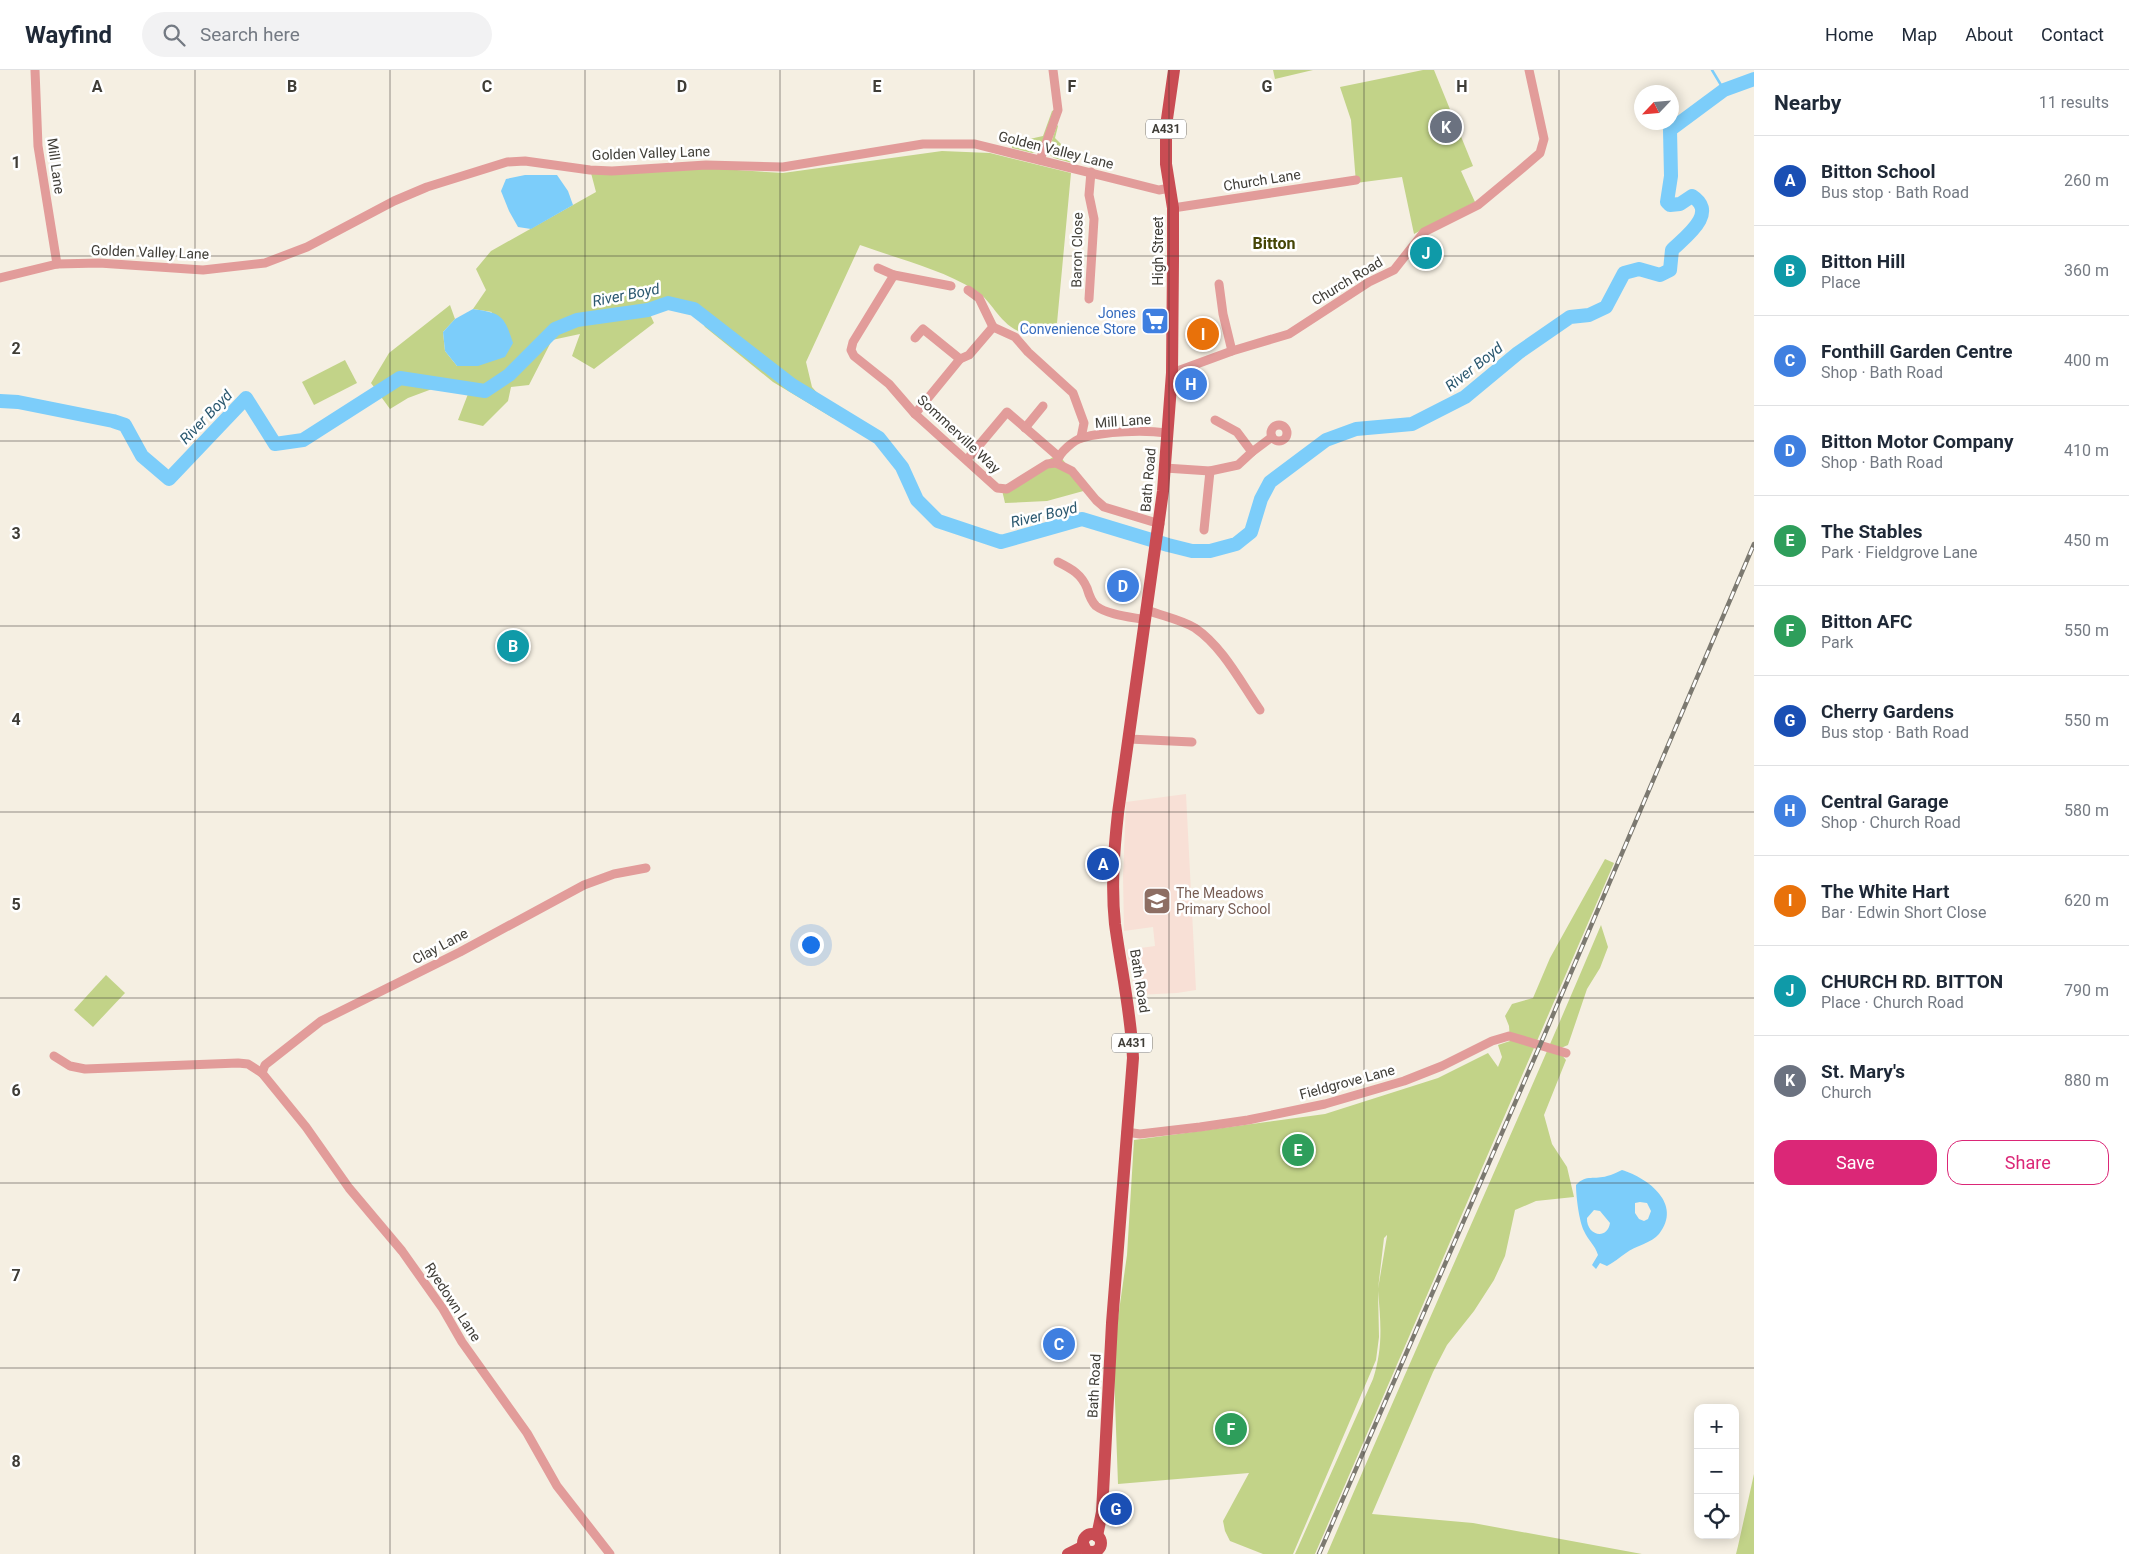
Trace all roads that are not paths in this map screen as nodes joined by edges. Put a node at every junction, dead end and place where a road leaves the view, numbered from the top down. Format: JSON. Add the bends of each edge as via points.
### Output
{"nodes":[{"id":1,"x":35,"y":70,"type":"edge"},
{"id":2,"x":1052,"y":70,"type":"edge"},
{"id":3,"x":1174,"y":70,"type":"edge"},
{"id":4,"x":1529,"y":70,"type":"edge"},
{"id":5,"x":1040,"y":160,"type":"junction"},
{"id":6,"x":1092,"y":172,"type":"junction"},
{"id":7,"x":1356,"y":180,"type":"dead end"},
{"id":8,"x":1170,"y":188,"type":"junction"},
{"id":9,"x":1173,"y":208,"type":"junction"},
{"id":10,"x":57,"y":264,"type":"junction"},
{"id":11,"x":878,"y":268,"type":"dead end"},
{"id":12,"x":894,"y":275,"type":"junction"},
{"id":13,"x":0,"y":278,"type":"edge"},
{"id":14,"x":1219,"y":284,"type":"dead end"},
{"id":15,"x":951,"y":286,"type":"dead end"},
{"id":16,"x":968,"y":290,"type":"dead end"},
{"id":17,"x":1089,"y":299,"type":"dead end"},
{"id":18,"x":993,"y":327,"type":"junction"},
{"id":19,"x":915,"y":338,"type":"dead end"},
{"id":20,"x":1232,"y":351,"type":"junction"},
{"id":21,"x":960,"y":359,"type":"junction"},
{"id":22,"x":1172,"y":373,"type":"junction"},
{"id":23,"x":1043,"y":406,"type":"dead end"},
{"id":24,"x":915,"y":414,"type":"junction"},
{"id":25,"x":1215,"y":420,"type":"dead end"},
{"id":26,"x":1025,"y":428,"type":"junction"},
{"id":27,"x":1167,"y":433,"type":"junction"},
{"id":28,"x":1272,"y":437,"type":"dead end"},
{"id":29,"x":1081,"y":438,"type":"junction"},
{"id":30,"x":1252,"y":452,"type":"junction"},
{"id":31,"x":970,"y":456,"type":"dead end"},
{"id":32,"x":1058,"y":460,"type":"junction"},
{"id":33,"x":1165,"y":468,"type":"junction"},
{"id":34,"x":1210,"y":471,"type":"junction"},
{"id":35,"x":1159,"y":527,"type":"junction"},
{"id":36,"x":1204,"y":530,"type":"dead end"},
{"id":37,"x":1058,"y":562,"type":"dead end"},
{"id":38,"x":1147,"y":615,"type":"junction"},
{"id":39,"x":1260,"y":710,"type":"dead end"},
{"id":40,"x":1128,"y":739,"type":"junction"},
{"id":41,"x":1192,"y":742,"type":"dead end"},
{"id":42,"x":646,"y":868,"type":"dead end"},
{"id":43,"x":1566,"y":1053,"type":"dead end"},
{"id":44,"x":54,"y":1056,"type":"dead end"},
{"id":45,"x":262,"y":1073,"type":"junction"},
{"id":46,"x":1126,"y":1132,"type":"junction"},
{"id":47,"x":1097,"y":1536,"type":"junction"},
{"id":48,"x":1084,"y":1546,"type":"junction"},
{"id":49,"x":1096,"y":1553,"type":"edge"},
{"id":50,"x":610,"y":1554,"type":"edge"},
{"id":51,"x":1068,"y":1554,"type":"edge"}],
"edges":[{"from":1,"to":10,"type":"street","name":"Mill Lane","via":[[38,146]]},
{"from":2,"to":5,"type":"street","via":[[1058,110]]},
{"from":3,"to":8,"type":"main road","name":"High Street","number":"A431","via":[[1166,126]]},
{"from":4,"to":20,"type":"street","name":"Church Road","via":[[1544,139],[1540,153],[1478,205],[1424,232],[1394,270],[1369,282],[1289,334]]},
{"from":5,"to":6,"type":"street","name":"Golden Valley Lane"},
{"from":5,"to":10,"type":"street","name":"Golden Valley Lane","via":[[956,142],[923,144],[782,167],[706,164],[612,171],[525,160],[508,162],[427,187],[307,246],[264,263],[203,270],[99,263]]},
{"from":6,"to":8,"type":"street","name":"Golden Valley Lane","via":[[1159,190]]},
{"from":6,"to":17,"type":"street","name":"Baron Close","via":[[1089,195],[1094,219]]},
{"from":7,"to":9,"type":"street","name":"Church Lane"},
{"from":8,"to":9,"type":"main road","name":"High Street","number":"A431"},
{"from":9,"to":22,"type":"main road","name":"High Street","number":"A431"},
{"from":10,"to":13,"type":"street","name":"Golden Valley Lane"},
{"from":11,"to":12,"type":"street"},
{"from":12,"to":15,"type":"street"},
{"from":12,"to":24,"type":"street","name":"Sommerville Way","via":[[851,350],[889,384]]},
{"from":14,"to":20,"type":"street"},
{"from":16,"to":18,"type":"street","via":[[979,298]]},
{"from":18,"to":21,"type":"street","via":[[969,355]]},
{"from":18,"to":29,"type":"street","name":"Mill Lane","via":[[1016,337],[1073,393],[1084,423]]},
{"from":19,"to":21,"type":"street","via":[[923,328]]},
{"from":20,"to":22,"type":"street","name":"Church Road"},
{"from":21,"to":24,"type":"street"},
{"from":22,"to":27,"type":"main road","name":"High Street","number":"A431"},
{"from":23,"to":26,"type":"street"},
{"from":24,"to":32,"type":"street","name":"Sommerville Way","via":[[996,488],[1007,489]]},
{"from":25,"to":30,"type":"street","via":[[1237,432]]},
{"from":26,"to":31,"type":"street","via":[[1007,412]]},
{"from":26,"to":32,"type":"street"},
{"from":27,"to":29,"type":"street","name":"Mill Lane","via":[[1145,430]]},
{"from":27,"to":33,"type":"main road","name":"Bath Road","number":"A431"},
{"from":28,"to":30,"type":"street"},
{"from":29,"to":32,"type":"street","name":"Mill Lane"},
{"from":30,"to":34,"type":"street","via":[[1238,466]]},
{"from":32,"to":35,"type":"street","via":[[1104,507]]},
{"from":33,"to":34,"type":"street"},
{"from":33,"to":35,"type":"main road","name":"Bath Road","number":"A431"},
{"from":34,"to":36,"type":"street"},
{"from":35,"to":38,"type":"main road","name":"Bath Road","number":"A431"},
{"from":37,"to":38,"type":"street","via":[[1074,569],[1082,578],[1097,606],[1108,611]]},
{"from":38,"to":39,"type":"street","via":[[1194,627],[1225,659]]},
{"from":38,"to":40,"type":"main road","name":"Bath Road","number":"A431"},
{"from":40,"to":41,"type":"street"},
{"from":40,"to":46,"type":"main road","name":"Bath Road","number":"A431","via":[[1113,883],[1115,924],[1132,1024],[1133,1058]]},
{"from":42,"to":45,"type":"street","name":"Clay Lane","via":[[614,874],[584,885],[322,1021],[265,1064]]},
{"from":43,"to":46,"type":"street","name":"Fieldgrove Lane","via":[[1509,1036],[1412,1078],[1325,1104],[1209,1126],[1140,1134]]},
{"from":44,"to":45,"type":"street","via":[[70,1066],[85,1069],[238,1063],[248,1064]]},
{"from":45,"to":50,"type":"street","name":"Ryedown Lane","via":[[306,1127],[349,1188],[402,1251],[527,1432],[557,1486]]},
{"from":46,"to":47,"type":"main road","name":"Bath Road","number":"A431","via":[[1102,1512]]},
{"from":47,"to":48,"type":"main road","via":[[1086,1537]]},
{"from":47,"to":49,"type":"main road","number":"A431","via":[[1101,1543]]},
{"from":48,"to":49,"type":"main road","number":"A431","via":[[1089,1552]]},
{"from":48,"to":51,"type":"main road"}]}
